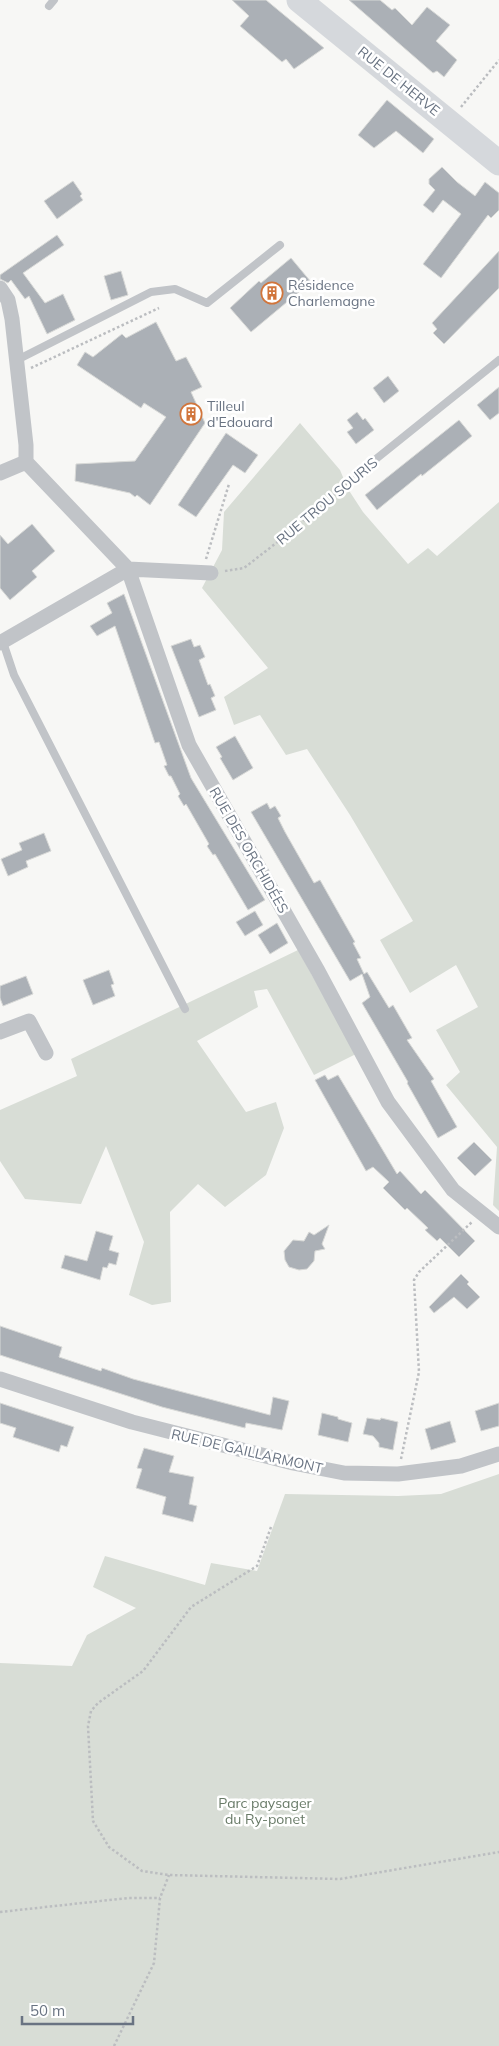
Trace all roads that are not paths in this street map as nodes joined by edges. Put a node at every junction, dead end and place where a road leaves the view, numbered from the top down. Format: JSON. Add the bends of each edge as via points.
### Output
{"nodes":[{"id":1,"x":299,"y":0,"type":"edge"},
{"id":2,"x":499,"y":163,"type":"edge"},
{"id":3,"x":280,"y":245,"type":"dead end"},
{"id":4,"x":0,"y":288,"type":"edge"},
{"id":5,"x":499,"y":360,"type":"edge"},
{"id":6,"x":18,"y":367,"type":"junction"},
{"id":7,"x":26,"y":462,"type":"junction"},
{"id":8,"x":361,"y":471,"type":"road end"},
{"id":9,"x":0,"y":473,"type":"edge"},
{"id":10,"x":128,"y":569,"type":"junction"},
{"id":11,"x":207,"y":572,"type":"road end"},
{"id":12,"x":2,"y":643,"type":"edge"},
{"id":13,"x":185,"y":1009,"type":"dead end"},
{"id":14,"x":0,"y":1032,"type":"edge"},
{"id":15,"x":46,"y":1053,"type":"dead end"},
{"id":16,"x":499,"y":1227,"type":"edge"},
{"id":17,"x":0,"y":1378,"type":"edge"},
{"id":18,"x":499,"y":1454,"type":"edge"}],
"edges":[{"from":1,"to":2,"type":"main road","name":"RUE DE HERVE"},
{"from":3,"to":6,"type":"lane","via":[[208,302],[176,289],[151,292]]},
{"from":4,"to":6,"type":"street","via":[[8,300]]},
{"from":5,"to":8,"type":"lane","name":"RUE TROU SOURIS"},
{"from":6,"to":7,"type":"street"},
{"from":7,"to":9,"type":"street"},
{"from":7,"to":10,"type":"street","name":"RUE DES ORCHIDÉES"},
{"from":10,"to":11,"type":"street"},
{"from":10,"to":12,"type":"street"},
{"from":10,"to":16,"type":"street","name":"RUE DES ORCHIDÉES","via":[[189,745],[318,971],[388,1102],[453,1190]]},
{"from":12,"to":13,"type":"lane","via":[[14,674]]},
{"from":14,"to":15,"type":"street","via":[[29,1021]]},
{"from":17,"to":18,"type":"street","name":"RUE DE GAILLARMONT","via":[[132,1422],[344,1473],[398,1474],[461,1466]]}]}
